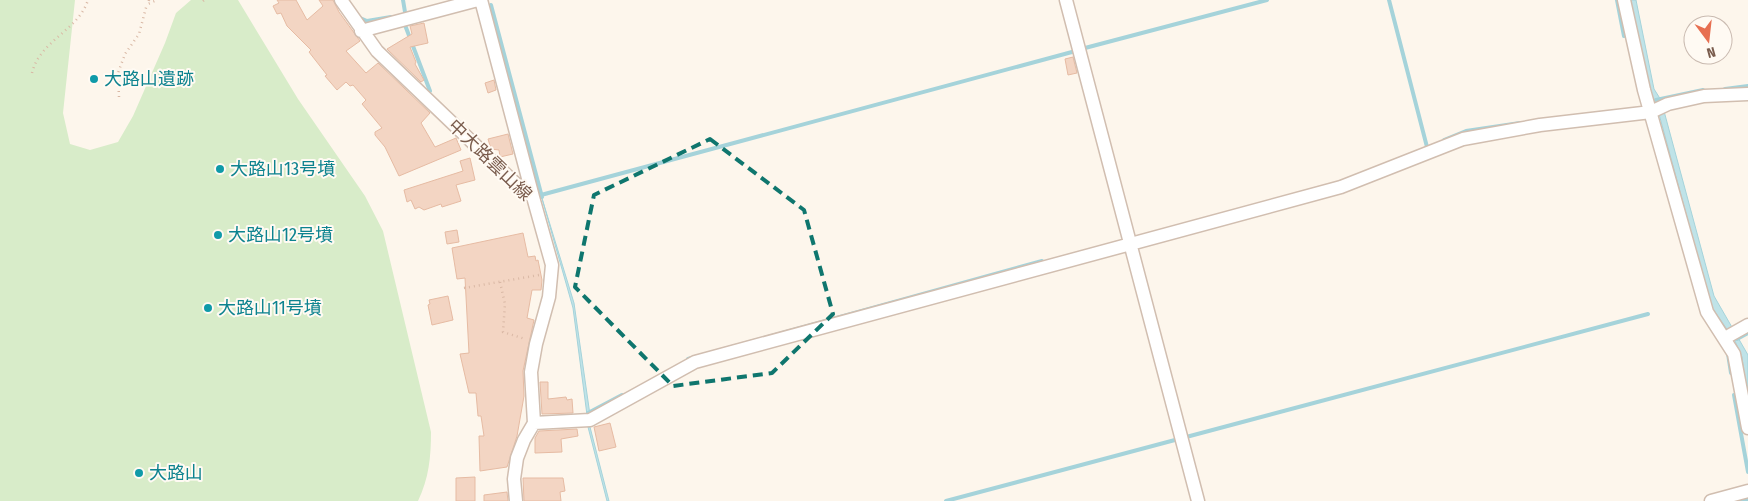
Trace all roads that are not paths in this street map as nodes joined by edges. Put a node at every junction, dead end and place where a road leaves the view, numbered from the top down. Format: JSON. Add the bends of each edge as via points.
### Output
{"nodes":[{"id":1,"x":340,"y":0,"type":"edge"},
{"id":2,"x":480,"y":0,"type":"edge"},
{"id":3,"x":1066,"y":0,"type":"edge"},
{"id":4,"x":1624,"y":0,"type":"edge"},
{"id":5,"x":361,"y":32,"type":"junction"},
{"id":6,"x":1748,"y":94,"type":"edge"},
{"id":7,"x":1651,"y":112,"type":"junction"},
{"id":8,"x":533,"y":197,"type":"junction"},
{"id":9,"x":1131,"y":246,"type":"junction"},
{"id":10,"x":1748,"y":325,"type":"edge"},
{"id":11,"x":1725,"y":338,"type":"junction"},
{"id":12,"x":534,"y":423,"type":"junction"},
{"id":13,"x":1748,"y":428,"type":"edge"},
{"id":14,"x":1748,"y":491,"type":"edge"},
{"id":15,"x":516,"y":501,"type":"edge"},
{"id":16,"x":1198,"y":501,"type":"edge"},
{"id":17,"x":1711,"y":501,"type":"edge"}],
"edges":[{"from":1,"to":5,"type":"street","name":"中大路雲山線"},
{"from":2,"to":5,"type":"street"},
{"from":2,"to":8,"type":"street"},
{"from":3,"to":9,"type":"street"},
{"from":4,"to":7,"type":"street"},
{"from":5,"to":8,"type":"street","name":"中大路雲山線","via":[[391,65]]},
{"from":6,"to":7,"type":"street","via":[[1704,96],[1668,104]]},
{"from":7,"to":9,"type":"street","via":[[1540,125],[1463,139],[1341,188]]},
{"from":7,"to":11,"type":"street","via":[[1706,312]]},
{"from":8,"to":12,"type":"street","name":"中大路雲山線","via":[[552,265],[549,297],[531,372]]},
{"from":9,"to":12,"type":"street","via":[[695,362],[590,420]]},
{"from":9,"to":16,"type":"street"},
{"from":10,"to":11,"type":"street"},
{"from":11,"to":13,"type":"street","via":[[1734,354]]},
{"from":12,"to":15,"type":"street","via":[[517,458],[514,478]]},
{"from":14,"to":17,"type":"street"}]}
